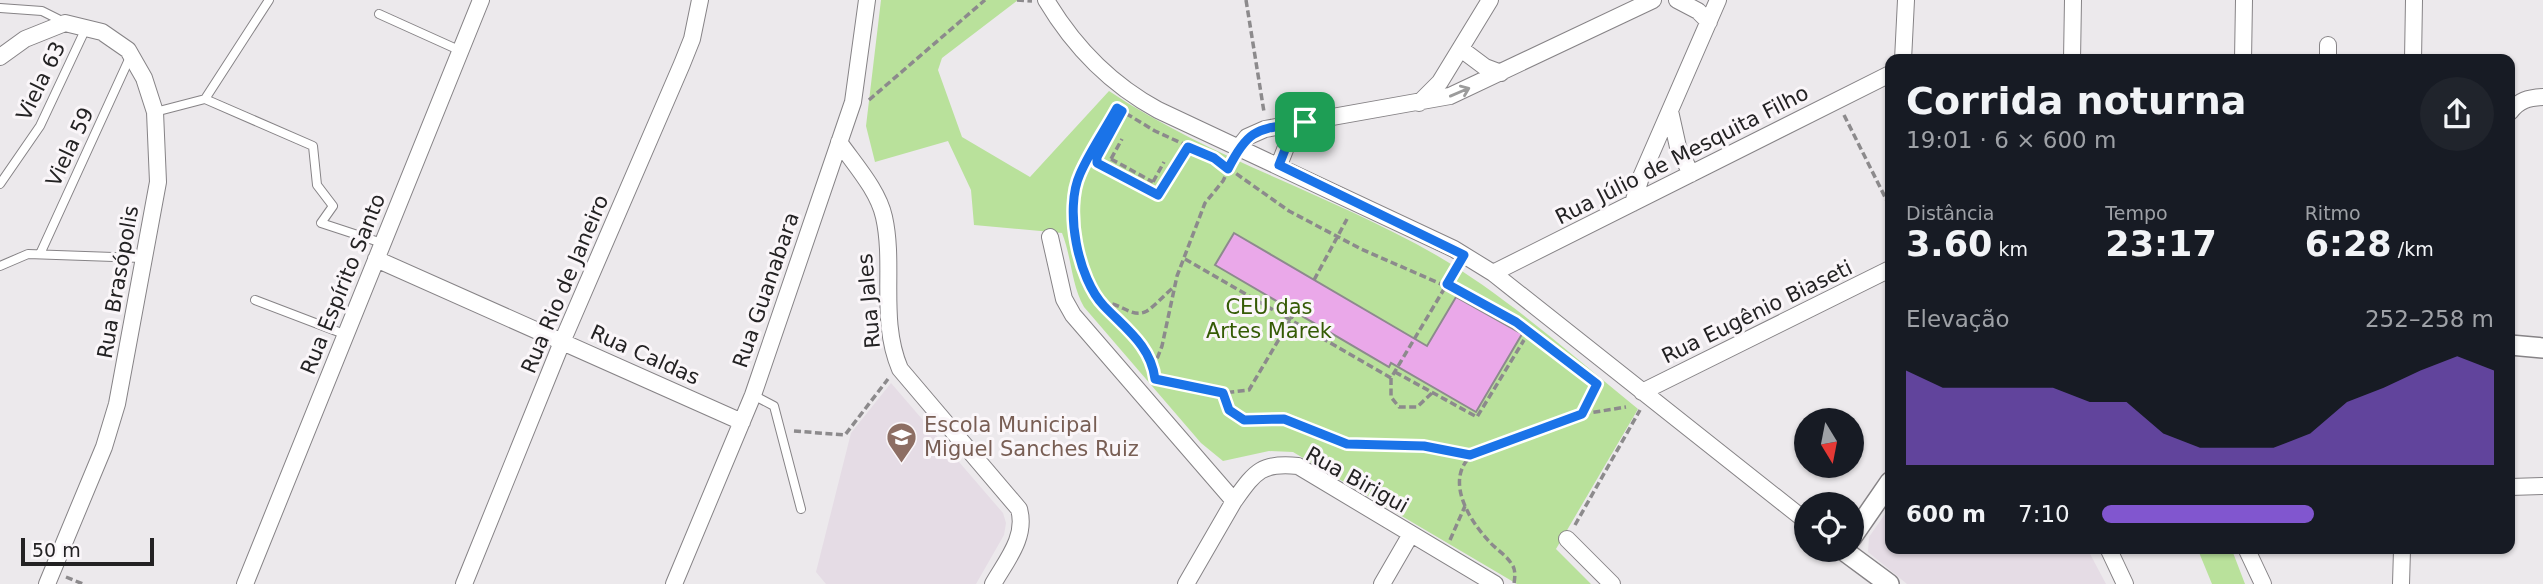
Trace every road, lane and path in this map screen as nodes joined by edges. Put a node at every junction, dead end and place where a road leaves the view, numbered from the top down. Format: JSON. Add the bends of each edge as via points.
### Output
{"nodes":[{"id":1,"x":269,"y":0,"type":"edge"},
{"id":2,"x":481,"y":0,"type":"edge"},
{"id":3,"x":699,"y":0,"type":"edge"},
{"id":4,"x":867,"y":0,"type":"edge"},
{"id":5,"x":985,"y":0,"type":"edge"},
{"id":6,"x":1046,"y":0,"type":"edge"},
{"id":7,"x":1245,"y":0,"type":"edge"},
{"id":8,"x":1490,"y":0,"type":"edge"},
{"id":9,"x":1653,"y":0,"type":"edge"},
{"id":10,"x":1677,"y":0,"type":"edge"},
{"id":11,"x":1718,"y":0,"type":"edge"},
{"id":12,"x":1906,"y":0,"type":"edge"},
{"id":13,"x":2073,"y":0,"type":"edge"},
{"id":14,"x":2244,"y":0,"type":"edge"},
{"id":15,"x":2414,"y":0,"type":"edge"},
{"id":16,"x":0,"y":8,"type":"edge"},
{"id":17,"x":379,"y":14,"type":"dead end"},
{"id":18,"x":1709,"y":22,"type":"junction"},
{"id":19,"x":65,"y":23,"type":"junction"},
{"id":20,"x":86,"y":28,"type":"junction"},
{"id":21,"x":1461,"y":49,"type":"junction"},
{"id":22,"x":461,"y":51,"type":"junction"},
{"id":23,"x":1903,"y":54,"type":"edge"},
{"id":24,"x":2072,"y":54,"type":"edge"},
{"id":25,"x":2243,"y":54,"type":"edge"},
{"id":26,"x":2413,"y":54,"type":"edge"},
{"id":27,"x":131,"y":55,"type":"junction"},
{"id":28,"x":0,"y":57,"type":"edge"},
{"id":29,"x":1501,"y":73,"type":"junction"},
{"id":30,"x":1885,"y":77,"type":"edge"},
{"id":31,"x":2543,"y":97,"type":"edge"},
{"id":32,"x":205,"y":99,"type":"junction"},
{"id":33,"x":1115,"y":99,"type":"dead end"},
{"id":34,"x":1837,"y":101,"type":"junction"},
{"id":35,"x":853,"y":102,"type":"junction"},
{"id":36,"x":1417,"y":104,"type":"junction"},
{"id":37,"x":2515,"y":104,"type":"edge"},
{"id":38,"x":1119,"y":110,"type":"junction"},
{"id":39,"x":1670,"y":111,"type":"junction"},
{"id":40,"x":155,"y":112,"type":"junction"},
{"id":41,"x":1305,"y":122,"type":"junction"},
{"id":42,"x":1267,"y":128,"type":"junction"},
{"id":43,"x":1122,"y":139,"type":"dead end"},
{"id":44,"x":839,"y":142,"type":"junction"},
{"id":45,"x":1188,"y":147,"type":"junction"},
{"id":46,"x":1239,"y":147,"type":"junction"},
{"id":47,"x":1111,"y":159,"type":"junction"},
{"id":48,"x":1164,"y":162,"type":"dead end"},
{"id":49,"x":1279,"y":165,"type":"junction"},
{"id":50,"x":1106,"y":169,"type":"junction"},
{"id":51,"x":1228,"y":169,"type":"junction"},
{"id":52,"x":1691,"y":174,"type":"junction"},
{"id":53,"x":1153,"y":182,"type":"junction"},
{"id":54,"x":0,"y":184,"type":"edge"},
{"id":55,"x":1148,"y":191,"type":"junction"},
{"id":56,"x":1885,"y":197,"type":"edge"},
{"id":57,"x":1633,"y":203,"type":"junction"},
{"id":58,"x":1347,"y":219,"type":"dead end"},
{"id":59,"x":1050,"y":237,"type":"dead end"},
{"id":60,"x":1337,"y":237,"type":"junction"},
{"id":61,"x":382,"y":243,"type":"junction"},
{"id":62,"x":40,"y":254,"type":"junction"},
{"id":63,"x":1464,"y":255,"type":"junction"},
{"id":64,"x":142,"y":258,"type":"junction"},
{"id":65,"x":376,"y":259,"type":"junction"},
{"id":66,"x":1185,"y":259,"type":"junction"},
{"id":67,"x":0,"y":266,"type":"edge"},
{"id":68,"x":1885,"y":271,"type":"edge"},
{"id":69,"x":1493,"y":273,"type":"junction"},
{"id":70,"x":1314,"y":280,"type":"dead end"},
{"id":71,"x":1447,"y":284,"type":"junction"},
{"id":72,"x":1174,"y":287,"type":"junction"},
{"id":73,"x":255,"y":300,"type":"dead end"},
{"id":74,"x":1102,"y":304,"type":"junction"},
{"id":75,"x":1295,"y":312,"type":"dead end"},
{"id":76,"x":1291,"y":320,"type":"junction"},
{"id":77,"x":344,"y":334,"type":"junction"},
{"id":78,"x":1524,"y":340,"type":"dead end"},
{"id":79,"x":562,"y":342,"type":"junction"},
{"id":80,"x":2515,"y":345,"type":"edge"},
{"id":81,"x":2543,"y":348,"type":"edge"},
{"id":82,"x":900,"y":369,"type":"junction"},
{"id":83,"x":1154,"y":370,"type":"junction"},
{"id":84,"x":1395,"y":372,"type":"junction"},
{"id":85,"x":1391,"y":378,"type":"junction"},
{"id":86,"x":1155,"y":379,"type":"junction"},
{"id":87,"x":1140,"y":390,"type":"junction"},
{"id":88,"x":1642,"y":392,"type":"junction"},
{"id":89,"x":1223,"y":393,"type":"junction"},
{"id":90,"x":1432,"y":393,"type":"junction"},
{"id":91,"x":753,"y":394,"type":"junction"},
{"id":92,"x":1626,"y":407,"type":"dead end"},
{"id":93,"x":1640,"y":411,"type":"dead end"},
{"id":94,"x":1582,"y":414,"type":"junction"},
{"id":95,"x":742,"y":422,"type":"junction"},
{"id":96,"x":781,"y":430,"type":"junction"},
{"id":97,"x":1470,"y":455,"type":"junction"},
{"id":98,"x":2543,"y":486,"type":"edge"},
{"id":99,"x":2515,"y":487,"type":"edge"},
{"id":100,"x":1885,"y":489,"type":"edge"},
{"id":101,"x":1234,"y":501,"type":"junction"},
{"id":102,"x":1465,"y":506,"type":"junction"},
{"id":103,"x":801,"y":509,"type":"dead end"},
{"id":104,"x":1794,"y":512,"type":"edge"},
{"id":105,"x":1864,"y":520,"type":"edge"},
{"id":106,"x":1411,"y":534,"type":"junction"},
{"id":107,"x":1567,"y":539,"type":"joint"},
{"id":108,"x":1437,"y":550,"type":"junction"},
{"id":109,"x":2111,"y":554,"type":"edge"},
{"id":110,"x":2249,"y":554,"type":"edge"},
{"id":111,"x":2402,"y":554,"type":"edge"},
{"id":112,"x":1859,"y":562,"type":"edge"},
{"id":113,"x":47,"y":584,"type":"edge"},
{"id":114,"x":245,"y":584,"type":"edge"},
{"id":115,"x":464,"y":584,"type":"edge"},
{"id":116,"x":674,"y":584,"type":"edge"},
{"id":117,"x":993,"y":584,"type":"edge"},
{"id":118,"x":1186,"y":584,"type":"edge"},
{"id":119,"x":1382,"y":584,"type":"edge"},
{"id":120,"x":1495,"y":584,"type":"edge"},
{"id":121,"x":1514,"y":584,"type":"edge"},
{"id":122,"x":1612,"y":584,"type":"edge"},
{"id":123,"x":1889,"y":584,"type":"edge"},
{"id":124,"x":2125,"y":584,"type":"edge"},
{"id":125,"x":2263,"y":584,"type":"edge"},
{"id":126,"x":2401,"y":584,"type":"edge"}],
"edges":[{"from":1,"to":32,"type":"lane"},
{"from":2,"to":22,"type":"street","name":"Rua Espírito Santo"},
{"from":3,"to":79,"type":"street","name":"Rua Rio de Janeiro","via":[[682,64]]},
{"from":4,"to":35,"type":"street","name":"Rua Guanabara"},
{"from":5,"to":35,"type":"path","via":[[873,100]]},
{"from":6,"to":46,"type":"street","via":[[1074,42],[1118,86]]},
{"from":7,"to":42,"type":"path"},
{"from":8,"to":21,"type":"street"},
{"from":9,"to":29,"type":"street"},
{"from":10,"to":18,"type":"street"},
{"from":11,"to":18,"type":"street"},
{"from":12,"to":23,"type":"street"},
{"from":13,"to":24,"type":"street"},
{"from":14,"to":25,"type":"street"},
{"from":15,"to":26,"type":"street"},
{"from":16,"to":19,"type":"lane","via":[[42,11]]},
{"from":17,"to":22,"type":"lane"},
{"from":18,"to":39,"type":"street"},
{"from":19,"to":20,"type":"street","name":"Rua Brasópolis"},
{"from":19,"to":28,"type":"street","via":[[25,39]]},
{"from":20,"to":27,"type":"street","name":"Rua Brasópolis","via":[[102,32]]},
{"from":20,"to":54,"type":"lane","name":"Viela 63","via":[[40,125]]},
{"from":21,"to":29,"type":"street"},
{"from":21,"to":36,"type":"street","via":[[1440,82]]},
{"from":22,"to":61,"type":"street","name":"Rua Espírito Santo"},
{"from":27,"to":40,"type":"street","name":"Rua Brasópolis"},
{"from":27,"to":62,"type":"lane","name":"Viela 59"},
{"from":36,"to":29,"type":"street","one_way":true,"via":[[1461,92]]},
{"from":30,"to":34,"type":"street","name":"Rua Júlio de Mesquita Filho"},
{"from":31,"to":37,"type":"street"},
{"from":32,"to":40,"type":"lane"},
{"from":32,"to":61,"type":"lane","via":[[313,146],[317,185],[333,206],[321,223]]},
{"from":33,"to":38,"type":"path"},
{"from":34,"to":52,"type":"street","name":"Rua Júlio de Mesquita Filho"},
{"from":34,"to":56,"type":"path"},
{"from":35,"to":44,"type":"street","name":"Rua Guanabara"},
{"from":36,"to":41,"type":"street"},
{"from":38,"to":45,"type":"path"},
{"from":38,"to":50,"type":"path","via":[[1097,157]]},
{"from":38,"to":74,"type":"path","via":[[1079,174],[1074,198],[1085,278]]},
{"from":39,"to":52,"type":"street","via":[[1678,147]]},
{"from":39,"to":57,"type":"street"},
{"from":40,"to":64,"type":"street","name":"Rua Brasópolis","via":[[158,182]]},
{"from":41,"to":42,"type":"street"},
{"from":41,"to":49,"type":"street","via":[[1290,137]]},
{"from":42,"to":46,"type":"street","via":[[1247,137]]},
{"from":43,"to":47,"type":"path"},
{"from":44,"to":82,"type":"street","name":"Rua Jales","via":[[877,198],[884,218],[889,324]]},
{"from":44,"to":91,"type":"street","name":"Rua Guanabara"},
{"from":45,"to":51,"type":"path"},
{"from":45,"to":55,"type":"path","via":[[1163,192]]},
{"from":46,"to":49,"type":"street"},
{"from":46,"to":51,"type":"path"},
{"from":47,"to":50,"type":"path"},
{"from":47,"to":53,"type":"path"},
{"from":48,"to":53,"type":"path"},
{"from":49,"to":63,"type":"street"},
{"from":50,"to":55,"type":"path"},
{"from":51,"to":60,"type":"path"},
{"from":51,"to":66,"type":"path","via":[[1205,203]]},
{"from":52,"to":57,"type":"street","name":"Rua Júlio de Mesquita Filho"},
{"from":53,"to":55,"type":"path"},
{"from":57,"to":69,"type":"street","name":"Rua Júlio de Mesquita Filho"},
{"from":58,"to":60,"type":"path"},
{"from":59,"to":87,"type":"street","via":[[1064,299],[1073,315]]},
{"from":60,"to":70,"type":"path"},
{"from":60,"to":71,"type":"path"},
{"from":61,"to":65,"type":"street","name":"Rua Espírito Santo"},
{"from":62,"to":64,"type":"lane"},
{"from":62,"to":67,"type":"lane"},
{"from":63,"to":69,"type":"street"},
{"from":63,"to":71,"type":"path"},
{"from":64,"to":113,"type":"street","name":"Rua Brasópolis","via":[[117,404]]},
{"from":65,"to":77,"type":"street","name":"Rua Espírito Santo"},
{"from":65,"to":79,"type":"street","name":"Rua Caldas"},
{"from":66,"to":72,"type":"path"},
{"from":66,"to":76,"type":"path"},
{"from":68,"to":88,"type":"street","name":"Rua Eugênio Biaseti"},
{"from":69,"to":88,"type":"street"},
{"from":71,"to":84,"type":"path"},
{"from":71,"to":94,"type":"path","via":[[1516,322],[1597,384]]},
{"from":72,"to":74,"type":"path","via":[[1139,313]]},
{"from":72,"to":83,"type":"path"},
{"from":73,"to":77,"type":"lane"},
{"from":74,"to":83,"type":"path","via":[[1143,345]]},
{"from":75,"to":76,"type":"path"},
{"from":76,"to":85,"type":"path"},
{"from":76,"to":89,"type":"path","via":[[1249,390]]},
{"from":77,"to":114,"type":"street","name":"Rua Espírito Santo"},
{"from":78,"to":90,"type":"path","via":[[1477,417]]},
{"from":79,"to":95,"type":"street","name":"Rua Caldas"},
{"from":79,"to":115,"type":"street","name":"Rua Rio de Janeiro"},
{"from":80,"to":81,"type":"street"},
{"from":82,"to":96,"type":"path","via":[[845,435]]},
{"from":82,"to":117,"type":"street","name":"Rua Jales","via":[[1019,509],[1020,534]]},
{"from":83,"to":86,"type":"path"},
{"from":84,"to":85,"type":"path"},
{"from":84,"to":90,"type":"path"},
{"from":85,"to":90,"type":"path","via":[[1391,397],[1399,407],[1417,407]]},
{"from":86,"to":87,"type":"path"},
{"from":86,"to":89,"type":"path"},
{"from":87,"to":101,"type":"street"},
{"from":88,"to":104,"type":"street"},
{"from":89,"to":97,"type":"path","via":[[1229,410],[1244,420],[1284,419],[1347,444],[1424,446]]},
{"from":91,"to":95,"type":"street","name":"Rua Guanabara"},
{"from":91,"to":96,"type":"lane","via":[[775,406]]},
{"from":92,"to":94,"type":"path"},
{"from":93,"to":107,"type":"path"},
{"from":94,"to":97,"type":"path"},
{"from":95,"to":116,"type":"street","name":"Rua Guanabara"},
{"from":96,"to":103,"type":"lane"},
{"from":97,"to":102,"type":"path","via":[[1458,478]]},
{"from":98,"to":99,"type":"street"},
{"from":100,"to":105,"type":"street"},
{"from":101,"to":106,"type":"street","name":"Rua Birigui","via":[[1261,469],[1273,464],[1298,466]]},
{"from":101,"to":118,"type":"street","name":"Rua Birigui"},
{"from":102,"to":108,"type":"path","via":[[1453,539]]},
{"from":102,"to":108,"type":"path","via":[[1449,542],[1438,536]]},
{"from":102,"to":121,"type":"path","via":[[1485,537],[1511,562]]},
{"from":106,"to":108,"type":"street","name":"Rua Birigui"},
{"from":106,"to":119,"type":"street"},
{"from":107,"to":122,"type":"street"},
{"from":108,"to":120,"type":"street","name":"Rua Birigui"},
{"from":109,"to":124,"type":"street"},
{"from":110,"to":125,"type":"street"},
{"from":111,"to":126,"type":"street"},
{"from":112,"to":123,"type":"street"}]}
